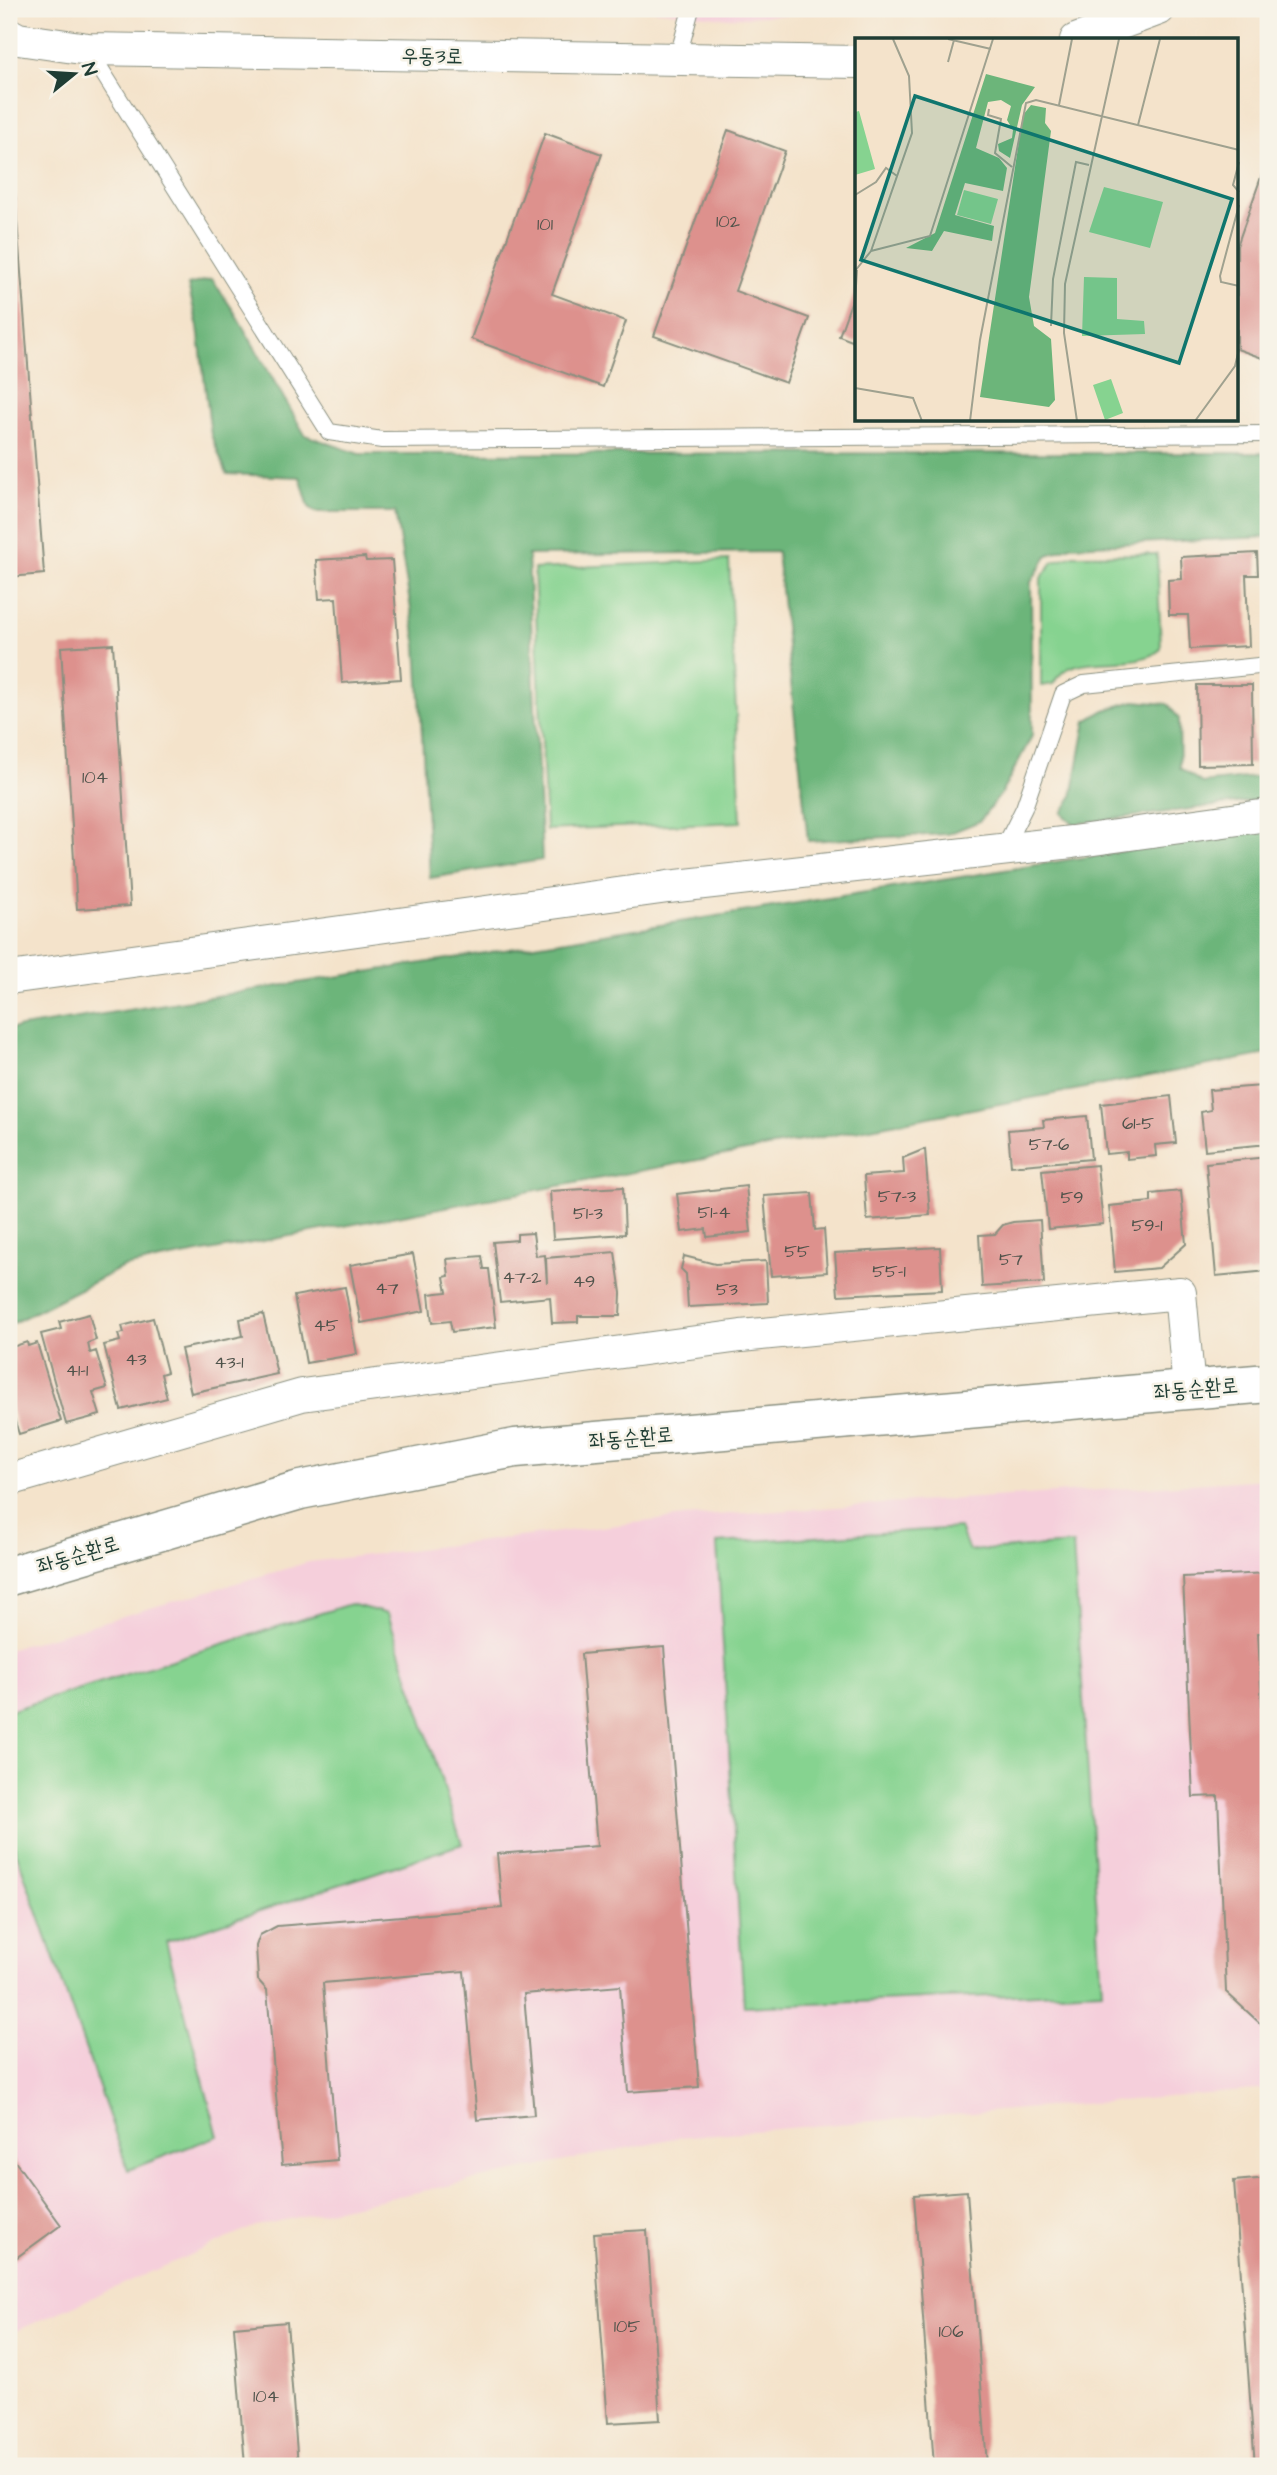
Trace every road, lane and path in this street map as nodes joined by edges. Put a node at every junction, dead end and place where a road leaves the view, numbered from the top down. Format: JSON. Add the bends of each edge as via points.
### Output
{"nodes":[{"id":1,"x":691,"y":9,"type":"edge"},
{"id":2,"x":1159,"y":9,"type":"edge"},
{"id":3,"x":9,"y":34,"type":"edge"},
{"id":4,"x":1081,"y":38,"type":"edge"},
{"id":5,"x":88,"y":49,"type":"junction"},
{"id":6,"x":677,"y":60,"type":"junction"},
{"id":7,"x":855,"y":62,"type":"edge"},
{"id":8,"x":1268,"y":434,"type":"edge"},
{"id":9,"x":1268,"y":665,"type":"edge"},
{"id":10,"x":1268,"y":815,"type":"edge"},
{"id":11,"x":1003,"y":850,"type":"junction"},
{"id":12,"x":9,"y":978,"type":"edge"},
{"id":13,"x":1268,"y":1383,"type":"edge"},
{"id":14,"x":1189,"y":1389,"type":"junction"},
{"id":15,"x":9,"y":1480,"type":"edge"},
{"id":16,"x":9,"y":1576,"type":"edge"}],
"edges":[{"from":1,"to":6,"type":"lane"},
{"from":2,"to":4,"type":"street"},
{"from":3,"to":5,"type":"street","name":"우동3로"},
{"from":5,"to":6,"type":"street","name":"우동3로"},
{"from":5,"to":8,"type":"lane","via":[[329,432],[382,440]]},
{"from":6,"to":7,"type":"street","name":"우동3로"},
{"from":9,"to":11,"type":"lane","via":[[1084,684],[1062,694],[1024,808]]},
{"from":10,"to":11,"type":"street"},
{"from":11,"to":12,"type":"street","via":[[668,887]]},
{"from":13,"to":14,"type":"street","name":"좌동순환로"},
{"from":14,"to":15,"type":"street","via":[[1180,1293],[741,1335],[302,1395]]},
{"from":14,"to":16,"type":"street","name":"좌동순환로","via":[[514,1448],[300,1490]]}]}
